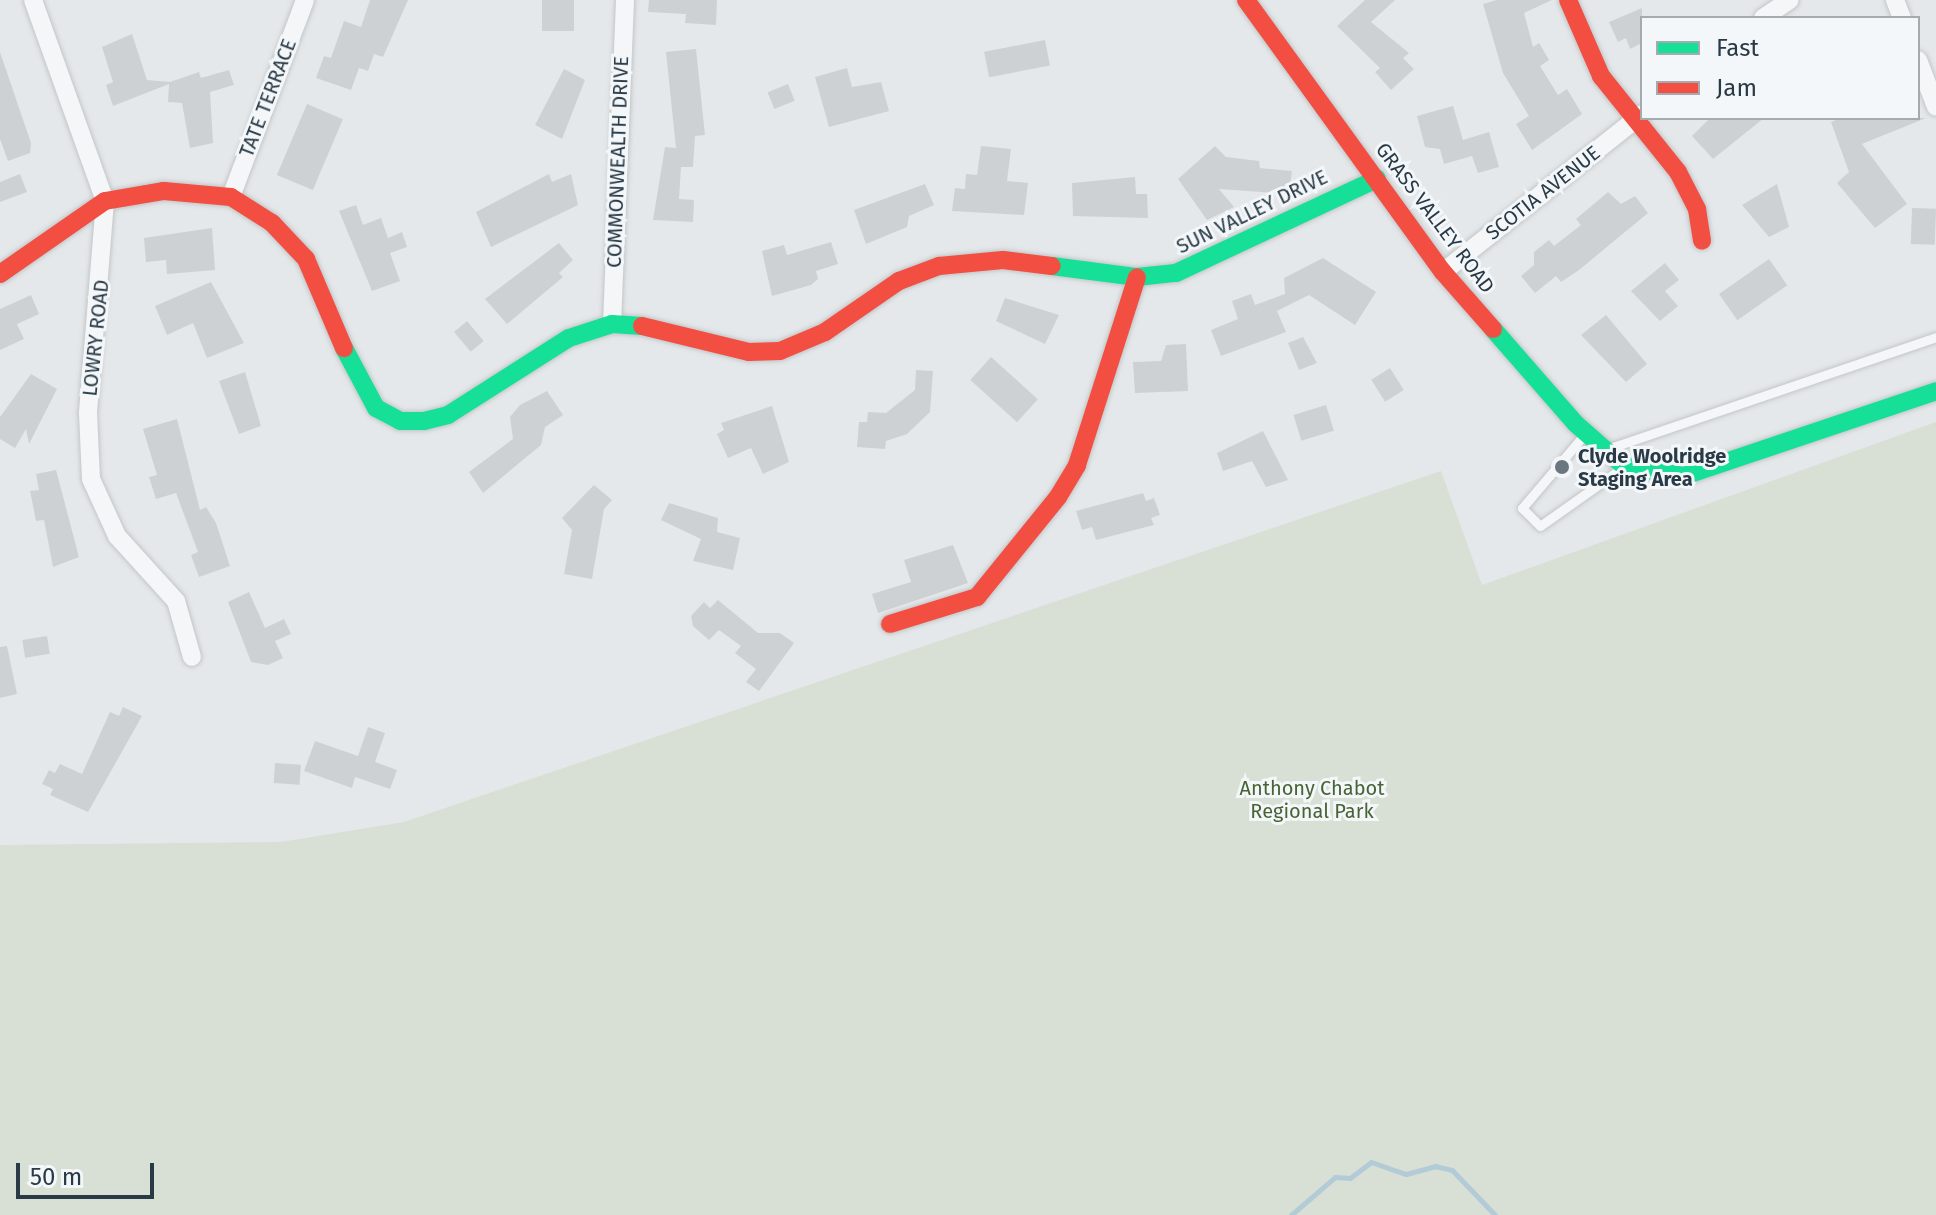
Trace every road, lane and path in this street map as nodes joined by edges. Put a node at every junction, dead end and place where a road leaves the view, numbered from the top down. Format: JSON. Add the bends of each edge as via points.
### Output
{"nodes":[{"id":1,"x":33,"y":0,"type":"edge"},
{"id":2,"x":305,"y":0,"type":"edge"},
{"id":3,"x":625,"y":0,"type":"edge"},
{"id":4,"x":1246,"y":0,"type":"edge"},
{"id":5,"x":1568,"y":0,"type":"edge"},
{"id":6,"x":1790,"y":0,"type":"edge"},
{"id":7,"x":1766,"y":16,"type":"edge"},
{"id":8,"x":1920,"y":65,"type":"edge"},
{"id":9,"x":1936,"y":107,"type":"edge"},
{"id":10,"x":1639,"y":117,"type":"edge"},
{"id":11,"x":1641,"y":120,"type":"edge"},
{"id":12,"x":1377,"y":179,"type":"junction"},
{"id":13,"x":231,"y":197,"type":"junction"},
{"id":14,"x":105,"y":201,"type":"junction"},
{"id":15,"x":1702,"y":241,"type":"dead end"},
{"id":16,"x":1443,"y":272,"type":"junction"},
{"id":17,"x":0,"y":274,"type":"edge"},
{"id":18,"x":1137,"y":277,"type":"junction"},
{"id":19,"x":612,"y":324,"type":"junction"},
{"id":20,"x":1936,"y":337,"type":"edge"},
{"id":21,"x":1936,"y":391,"type":"edge"},
{"id":22,"x":1586,"y":434,"type":"junction"},
{"id":23,"x":1602,"y":451,"type":"junction"},
{"id":24,"x":1624,"y":466,"type":"junction"},
{"id":25,"x":890,"y":624,"type":"dead end"},
{"id":26,"x":192,"y":657,"type":"dead end"}],
"edges":[{"from":1,"to":14,"type":"street","name":"LOWRY ROAD"},
{"from":2,"to":13,"type":"street","name":"TATE TERRACE"},
{"from":3,"to":19,"type":"street","name":"COMMONWEALTH DRIVE"},
{"from":4,"to":12,"type":"street","name":"GRASS VALLEY ROAD"},
{"from":5,"to":10,"type":"street","via":[[1601,76]]},
{"from":6,"to":7,"type":"street"},
{"from":8,"to":9,"type":"street"},
{"from":10,"to":16,"type":"street","name":"SCOTIA AVENUE"},
{"from":11,"to":15,"type":"street","via":[[1697,209]]},
{"from":12,"to":16,"type":"street","name":"GRASS VALLEY ROAD"},
{"from":12,"to":18,"type":"street","name":"SUN VALLEY DRIVE","via":[[1317,203],[1211,261]]},
{"from":13,"to":14,"type":"street","name":"SUN VALLEY DRIVE","via":[[164,191]]},
{"from":13,"to":19,"type":"street","name":"SUN VALLEY DRIVE","via":[[272,223],[306,259],[359,384],[376,408],[400,421],[448,415],[538,355]]},
{"from":14,"to":17,"type":"street","name":"SUN VALLEY DRIVE"},
{"from":14,"to":26,"type":"street","name":"LOWRY ROAD","via":[[107,236],[88,413],[91,479],[117,536],[176,601]]},
{"from":16,"to":22,"type":"street","name":"GRASS VALLEY ROAD"},
{"from":18,"to":19,"type":"street","name":"SUN VALLEY DRIVE","via":[[1003,260],[939,266],[899,281],[825,332],[780,351],[749,352],[654,327]]},
{"from":18,"to":25,"type":"street","via":[[1077,465],[1058,497],[977,597]]},
{"from":20,"to":23,"type":"lane"},
{"from":21,"to":24,"type":"street","name":"GRASS VALLEY ROAD","via":[[1694,473],[1665,477]]},
{"from":22,"to":23,"type":"street","name":"GRASS VALLEY ROAD"},
{"from":22,"to":24,"type":"lane","via":[[1522,508],[1540,526]]},
{"from":23,"to":24,"type":"street","name":"GRASS VALLEY ROAD"}]}
